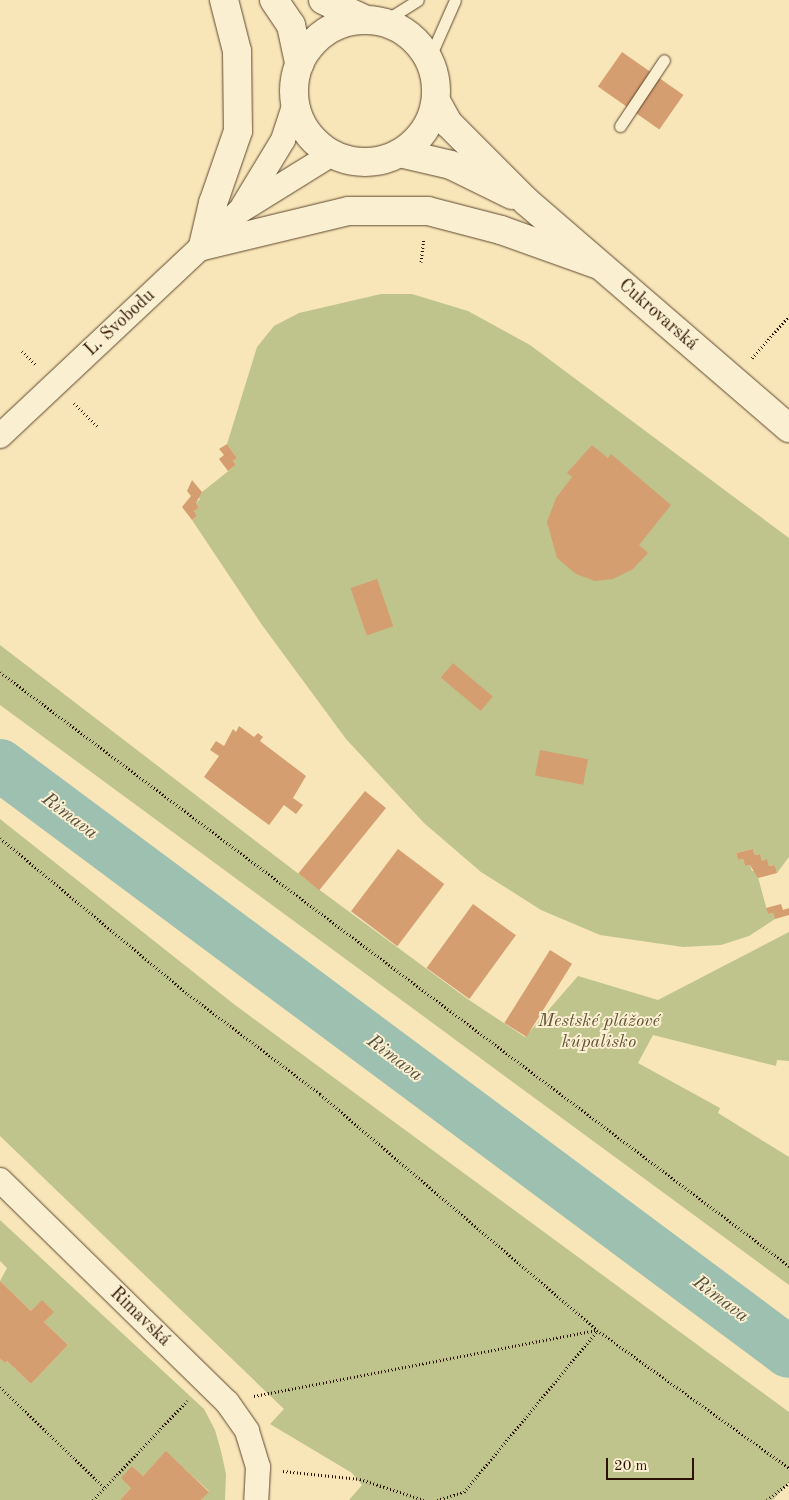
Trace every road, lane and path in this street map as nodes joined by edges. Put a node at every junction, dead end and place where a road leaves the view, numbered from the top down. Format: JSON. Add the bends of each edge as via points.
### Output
{"nodes":[{"id":1,"x":224,"y":0,"type":"edge"},
{"id":2,"x":274,"y":0,"type":"edge"},
{"id":3,"x":323,"y":0,"type":"edge"},
{"id":4,"x":418,"y":0,"type":"edge"},
{"id":5,"x":455,"y":0,"type":"edge"},
{"id":6,"x":374,"y":20,"type":"junction"},
{"id":7,"x":429,"y":59,"type":"junction"},
{"id":8,"x":664,"y":60,"type":"dead end"},
{"id":9,"x":299,"y":64,"type":"junction"},
{"id":10,"x":436,"y":101,"type":"junction"},
{"id":11,"x":295,"y":104,"type":"junction"},
{"id":12,"x":620,"y":126,"type":"dead end"},
{"id":13,"x":400,"y":153,"type":"junction"},
{"id":14,"x":332,"y":154,"type":"junction"},
{"id":15,"x":527,"y":202,"type":"junction"},
{"id":16,"x":240,"y":211,"type":"junction"},
{"id":17,"x":425,"y":233,"type":"dead end"},
{"id":18,"x":202,"y":246,"type":"junction"},
{"id":19,"x":421,"y":262,"type":"dead end"},
{"id":20,"x":599,"y":265,"type":"junction"},
{"id":21,"x":789,"y":316,"type":"edge"},
{"id":22,"x":750,"y":360,"type":"dead end"},
{"id":23,"x":789,"y":428,"type":"edge"},
{"id":24,"x":0,"y":436,"type":"edge"},
{"id":25,"x":0,"y":672,"type":"edge"},
{"id":26,"x":0,"y":838,"type":"edge"},
{"id":27,"x":0,"y":1180,"type":"edge"},
{"id":28,"x":789,"y":1266,"type":"edge"},
{"id":29,"x":597,"y":1330,"type":"junction"},
{"id":30,"x":0,"y":1387,"type":"edge"},
{"id":31,"x":194,"y":1393,"type":"dead end"},
{"id":32,"x":227,"y":1402,"type":"junction"},
{"id":33,"x":258,"y":1467,"type":"junction"},
{"id":34,"x":789,"y":1468,"type":"edge"},
{"id":35,"x":789,"y":1483,"type":"edge"},
{"id":36,"x":105,"y":1488,"type":"junction"},
{"id":37,"x":93,"y":1500,"type":"edge"},
{"id":38,"x":256,"y":1500,"type":"edge"},
{"id":39,"x":424,"y":1500,"type":"edge"},
{"id":40,"x":437,"y":1500,"type":"edge"},
{"id":41,"x":767,"y":1500,"type":"edge"}],
"edges":[{"from":1,"to":18,"type":"main road","via":[[237,51],[238,131],[212,203]]},
{"from":2,"to":9,"type":"main road","name":"Cukrovarská","via":[[290,25]]},
{"from":3,"to":6,"type":"main road","name":"Cukrovarská"},
{"from":4,"to":6,"type":"lane"},
{"from":5,"to":7,"type":"lane"},
{"from":6,"to":7,"type":"main road","name":"Cukrovarská","via":[[402,30],[418,42]]},
{"from":6,"to":9,"type":"main road","name":"Cukrovarská","via":[[337,25],[314,41]]},
{"from":7,"to":10,"type":"main road","name":"Cukrovarská","via":[[436,79]]},
{"from":8,"to":12,"type":"lane"},
{"from":9,"to":11,"type":"main road","name":"Cukrovarská","via":[[294,84]]},
{"from":10,"to":13,"type":"main road","name":"Cukrovarská","via":[[429,122],[417,140]]},
{"from":10,"to":15,"type":"main road","name":"Cukrovarská","via":[[450,124]]},
{"from":11,"to":14,"type":"main road","name":"Cukrovarská","via":[[302,124],[315,141]]},
{"from":11,"to":16,"type":"street","via":[[283,140]]},
{"from":13,"to":14,"type":"main road","name":"Cukrovarská","via":[[378,161],[354,161]]},
{"from":13,"to":15,"type":"main road","name":"Cukrovarská","via":[[451,166]]},
{"from":14,"to":16,"type":"street"},
{"from":15,"to":20,"type":"main road","name":"Cukrovarská"},
{"from":16,"to":18,"type":"street","name":"L. Svobodu"},
{"from":17,"to":19,"type":"path"},
{"from":18,"to":20,"type":"main road","via":[[349,211],[428,211],[501,230]]},
{"from":18,"to":24,"type":"street","name":"L. Svobodu"},
{"from":20,"to":23,"type":"main road","name":"Cukrovarská"},
{"from":21,"to":22,"type":"path"},
{"from":25,"to":28,"type":"path"},
{"from":26,"to":29,"type":"path","via":[[188,994],[320,1094]]},
{"from":27,"to":32,"type":"street","name":"Rimavská"},
{"from":29,"to":32,"type":"path"},
{"from":29,"to":34,"type":"path"},
{"from":29,"to":40,"type":"path","via":[[464,1492]]},
{"from":30,"to":36,"type":"path"},
{"from":31,"to":36,"type":"path"},
{"from":32,"to":33,"type":"street","name":"Rimavská","via":[[247,1431]]},
{"from":33,"to":38,"type":"street"},
{"from":33,"to":39,"type":"path","via":[[360,1479]]},
{"from":35,"to":41,"type":"path"},
{"from":36,"to":37,"type":"path"}]}
